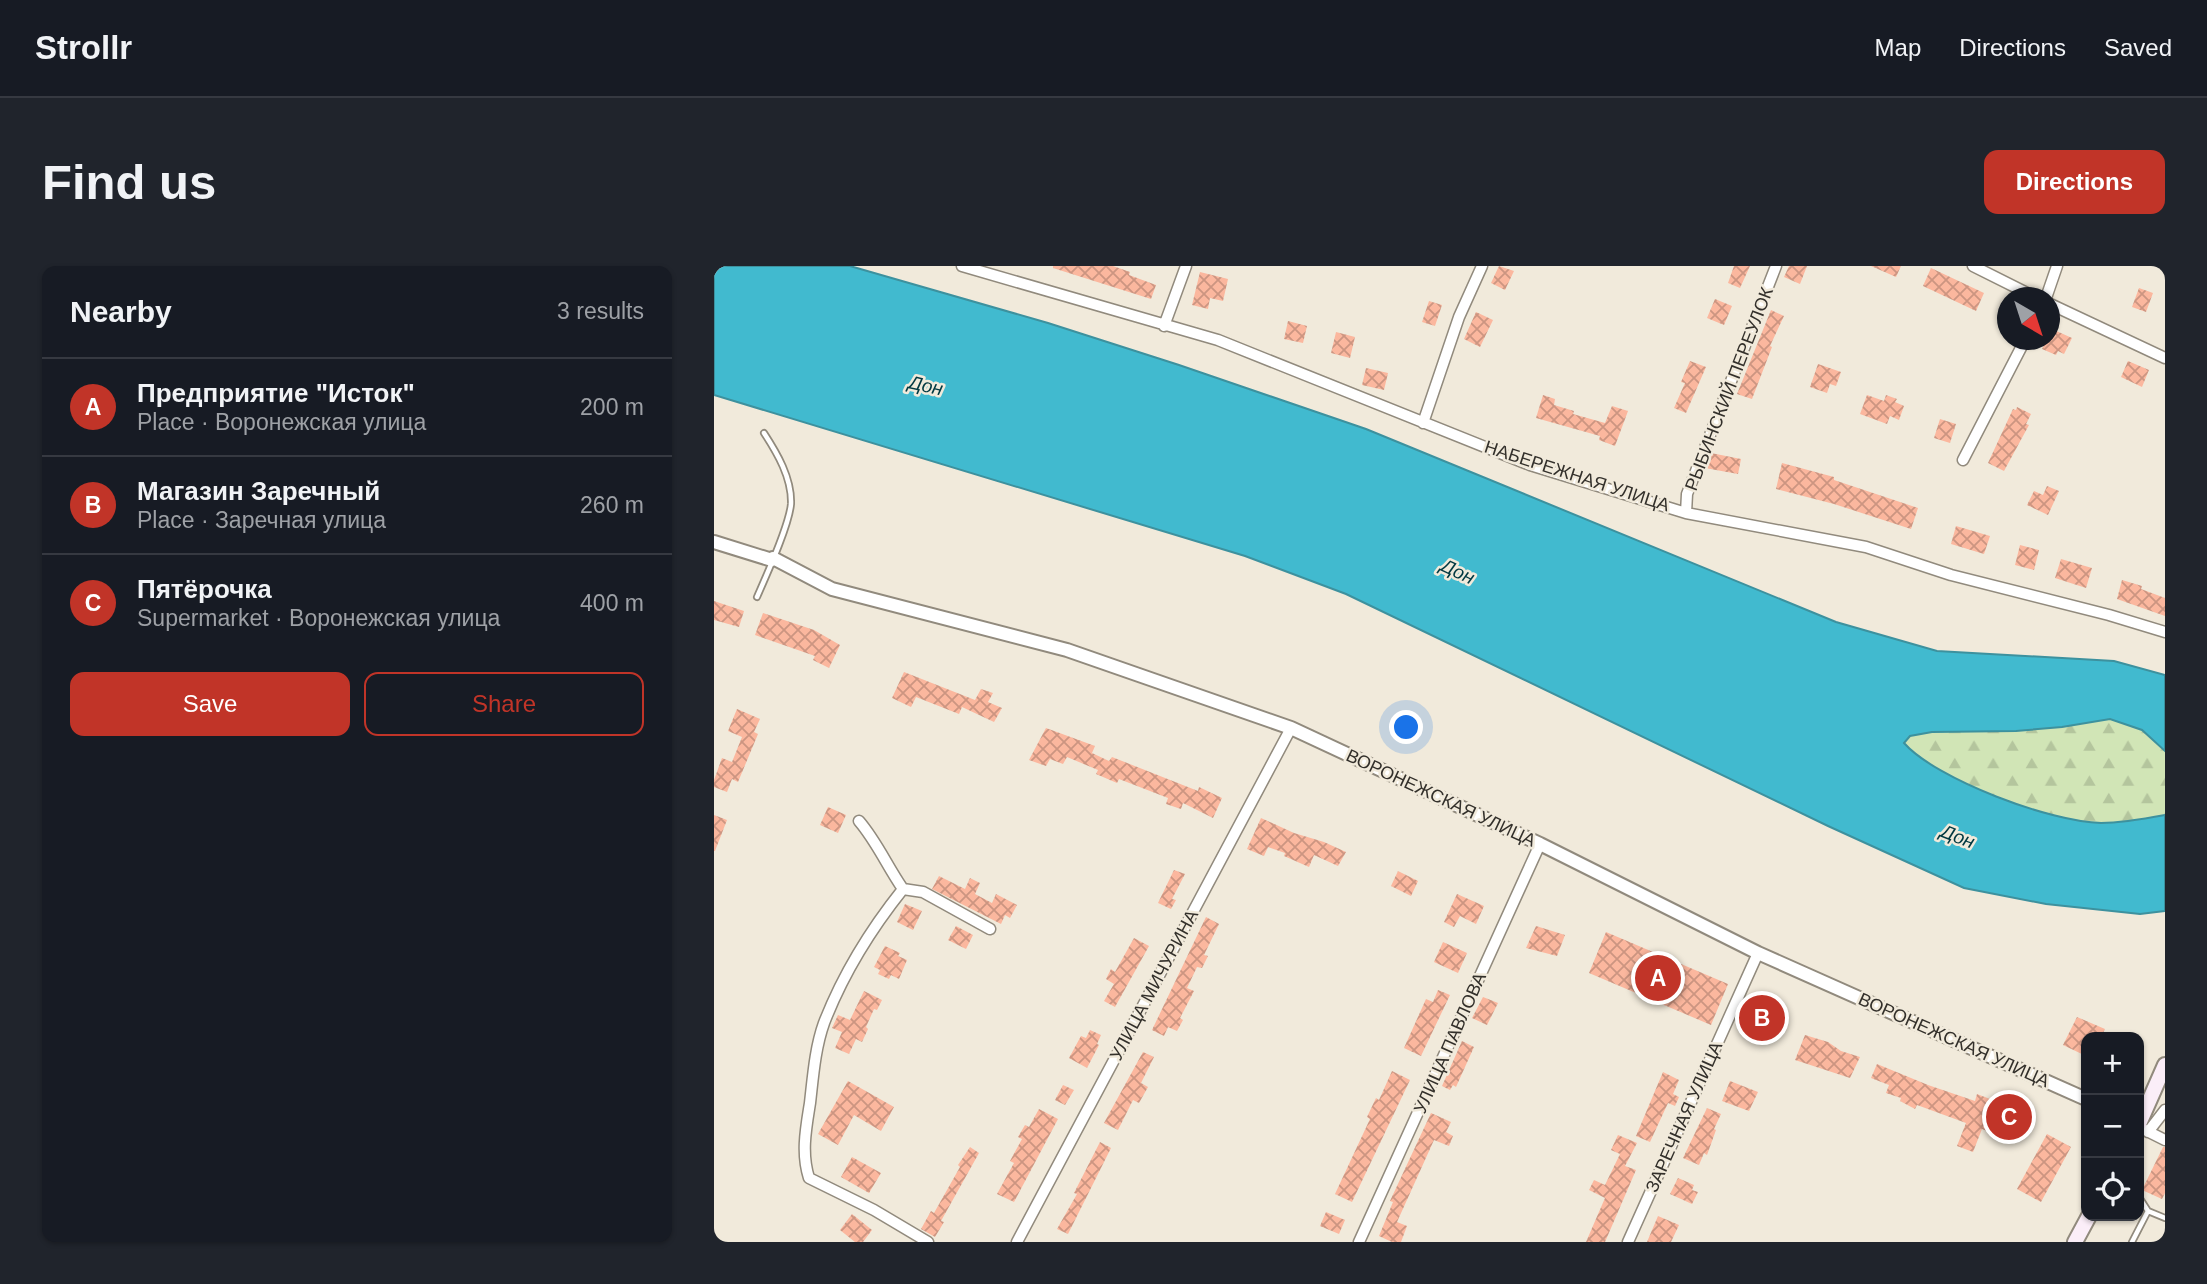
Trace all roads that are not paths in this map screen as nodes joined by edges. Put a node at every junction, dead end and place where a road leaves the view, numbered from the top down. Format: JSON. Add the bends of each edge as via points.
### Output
{"nodes":[{"id":1,"x":962,"y":266,"type":"edge"},
{"id":2,"x":1186,"y":266,"type":"edge"},
{"id":3,"x":1482,"y":266,"type":"edge"},
{"id":4,"x":1776,"y":266,"type":"edge"},
{"id":5,"x":1973,"y":266,"type":"edge"},
{"id":6,"x":2057,"y":266,"type":"edge"},
{"id":7,"x":2015,"y":287,"type":"edge"},
{"id":8,"x":2050,"y":287,"type":"edge"},
{"id":9,"x":2060,"y":309,"type":"edge"},
{"id":10,"x":1164,"y":326,"type":"junction"},
{"id":11,"x":2020,"y":350,"type":"edge"},
{"id":12,"x":2165,"y":358,"type":"edge"},
{"id":13,"x":1423,"y":423,"type":"junction"},
{"id":14,"x":764,"y":433,"type":"dead end"},
{"id":15,"x":1963,"y":460,"type":"dead end"},
{"id":16,"x":1686,"y":513,"type":"junction"},
{"id":17,"x":714,"y":542,"type":"edge"},
{"id":18,"x":772,"y":559,"type":"junction"},
{"id":19,"x":757,"y":597,"type":"dead end"},
{"id":20,"x":2165,"y":632,"type":"edge"},
{"id":21,"x":1291,"y":728,"type":"junction"},
{"id":22,"x":859,"y":821,"type":"dead end"},
{"id":23,"x":1540,"y":844,"type":"junction"},
{"id":24,"x":903,"y":889,"type":"junction"},
{"id":25,"x":990,"y":929,"type":"dead end"},
{"id":26,"x":1758,"y":953,"type":"junction"},
{"id":27,"x":2165,"y":1065,"type":"edge"},
{"id":28,"x":2081,"y":1097,"type":"edge"},
{"id":29,"x":2151,"y":1098,"type":"junction"},
{"id":30,"x":2165,"y":1109,"type":"edge"},
{"id":31,"x":2144,"y":1121,"type":"edge"},
{"id":32,"x":2144,"y":1126,"type":"edge"},
{"id":33,"x":2144,"y":1129,"type":"edge"},
{"id":34,"x":2165,"y":1140,"type":"edge"},
{"id":35,"x":2144,"y":1205,"type":"edge"},
{"id":36,"x":2148,"y":1211,"type":"junction"},
{"id":37,"x":2165,"y":1219,"type":"edge"},
{"id":38,"x":2086,"y":1221,"type":"edge"},
{"id":39,"x":928,"y":1242,"type":"edge"},
{"id":40,"x":1017,"y":1242,"type":"edge"},
{"id":41,"x":1359,"y":1242,"type":"edge"},
{"id":42,"x":1628,"y":1242,"type":"edge"},
{"id":43,"x":2075,"y":1242,"type":"edge"},
{"id":44,"x":2132,"y":1242,"type":"edge"}],
"edges":[{"from":1,"to":10,"type":"street","name":"НАБЕРЕЖНАЯ УЛИЦА"},
{"from":2,"to":10,"type":"street"},
{"from":3,"to":13,"type":"street","via":[[1459,317]]},
{"from":4,"to":16,"type":"street","name":"РЫБИНСКИЙ ПЕРЕУЛОК","via":[[1687,494]]},
{"from":5,"to":7,"type":"street"},
{"from":6,"to":8,"type":"street"},
{"from":9,"to":12,"type":"street"},
{"from":10,"to":13,"type":"street","name":"НАБЕРЕЖНАЯ УЛИЦА","via":[[1218,340]]},
{"from":11,"to":15,"type":"street"},
{"from":13,"to":16,"type":"street","name":"НАБЕРЕЖНАЯ УЛИЦА","via":[[1530,465]]},
{"from":14,"to":18,"type":"lane","via":[[778,454],[791,503]]},
{"from":16,"to":20,"type":"street","name":"НАБЕРЕЖНАЯ УЛИЦА","via":[[1866,547],[1951,575]]},
{"from":17,"to":18,"type":"street","name":"ВОРОНЕЖСКАЯ УЛИЦА"},
{"from":18,"to":19,"type":"lane"},
{"from":18,"to":21,"type":"street","name":"ВОРОНЕЖСКАЯ УЛИЦА","via":[[831,589],[1067,650]]},
{"from":21,"to":23,"type":"street","name":"ВОРОНЕЖСКАЯ УЛИЦА"},
{"from":21,"to":40,"type":"street","name":"УЛИЦА МИЧУРИНА"},
{"from":22,"to":24,"type":"street"},
{"from":23,"to":26,"type":"street","name":"ВОРОНЕЖСКАЯ УЛИЦА"},
{"from":23,"to":41,"type":"street","name":"УЛИЦА ПАВЛОВА"},
{"from":24,"to":25,"type":"street","via":[[923,892]]},
{"from":24,"to":39,"type":"street","via":[[874,926],[824,1025],[804,1161],[809,1178]]},
{"from":26,"to":28,"type":"street","name":"ВОРОНЕЖСКАЯ УЛИЦА"},
{"from":26,"to":42,"type":"street","name":"ЗАРЕЧНАЯ УЛИЦА"},
{"from":27,"to":29,"type":"main road"},
{"from":29,"to":30,"type":"street"},
{"from":29,"to":31,"type":"main road"},
{"from":30,"to":32,"type":"street"},
{"from":33,"to":34,"type":"street"},
{"from":35,"to":36,"type":"lane"},
{"from":36,"to":37,"type":"lane"},
{"from":36,"to":44,"type":"lane"},
{"from":38,"to":43,"type":"main road"}]}
